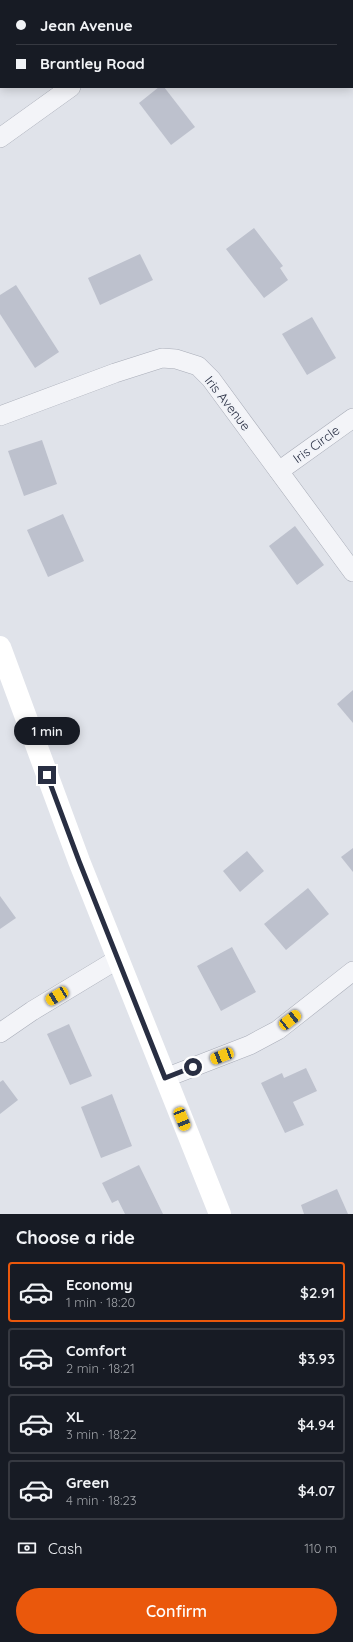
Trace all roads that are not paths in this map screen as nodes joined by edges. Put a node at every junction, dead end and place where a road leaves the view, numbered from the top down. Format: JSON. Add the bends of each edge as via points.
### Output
{"nodes":[{"id":1,"x":70,"y":88,"type":"edge"},
{"id":2,"x":0,"y":138,"type":"edge"},
{"id":3,"x":0,"y":416,"type":"edge"},
{"id":4,"x":353,"y":418,"type":"edge"},
{"id":5,"x":279,"y":471,"type":"junction"},
{"id":6,"x":353,"y":572,"type":"edge"},
{"id":7,"x":2,"y":657,"type":"edge"},
{"id":8,"x":118,"y":959,"type":"junction"},
{"id":9,"x":353,"y":971,"type":"edge"},
{"id":10,"x":0,"y":1033,"type":"edge"},
{"id":11,"x":165,"y":1078,"type":"junction"},
{"id":12,"x":220,"y":1214,"type":"edge"}],
"edges":[{"from":1,"to":2,"type":"street"},
{"from":3,"to":5,"type":"street","name":"Iris Avenue","via":[[162,358],[176,359],[198,366],[211,379]]},
{"from":4,"to":5,"type":"street","name":"Iris Circle"},
{"from":5,"to":6,"type":"street","name":"Iris Avenue"},
{"from":7,"to":8,"type":"street"},
{"from":8,"to":10,"type":"street"},
{"from":8,"to":11,"type":"street"},
{"from":9,"to":11,"type":"street","via":[[278,1030],[250,1045]]},
{"from":11,"to":12,"type":"street"}]}
